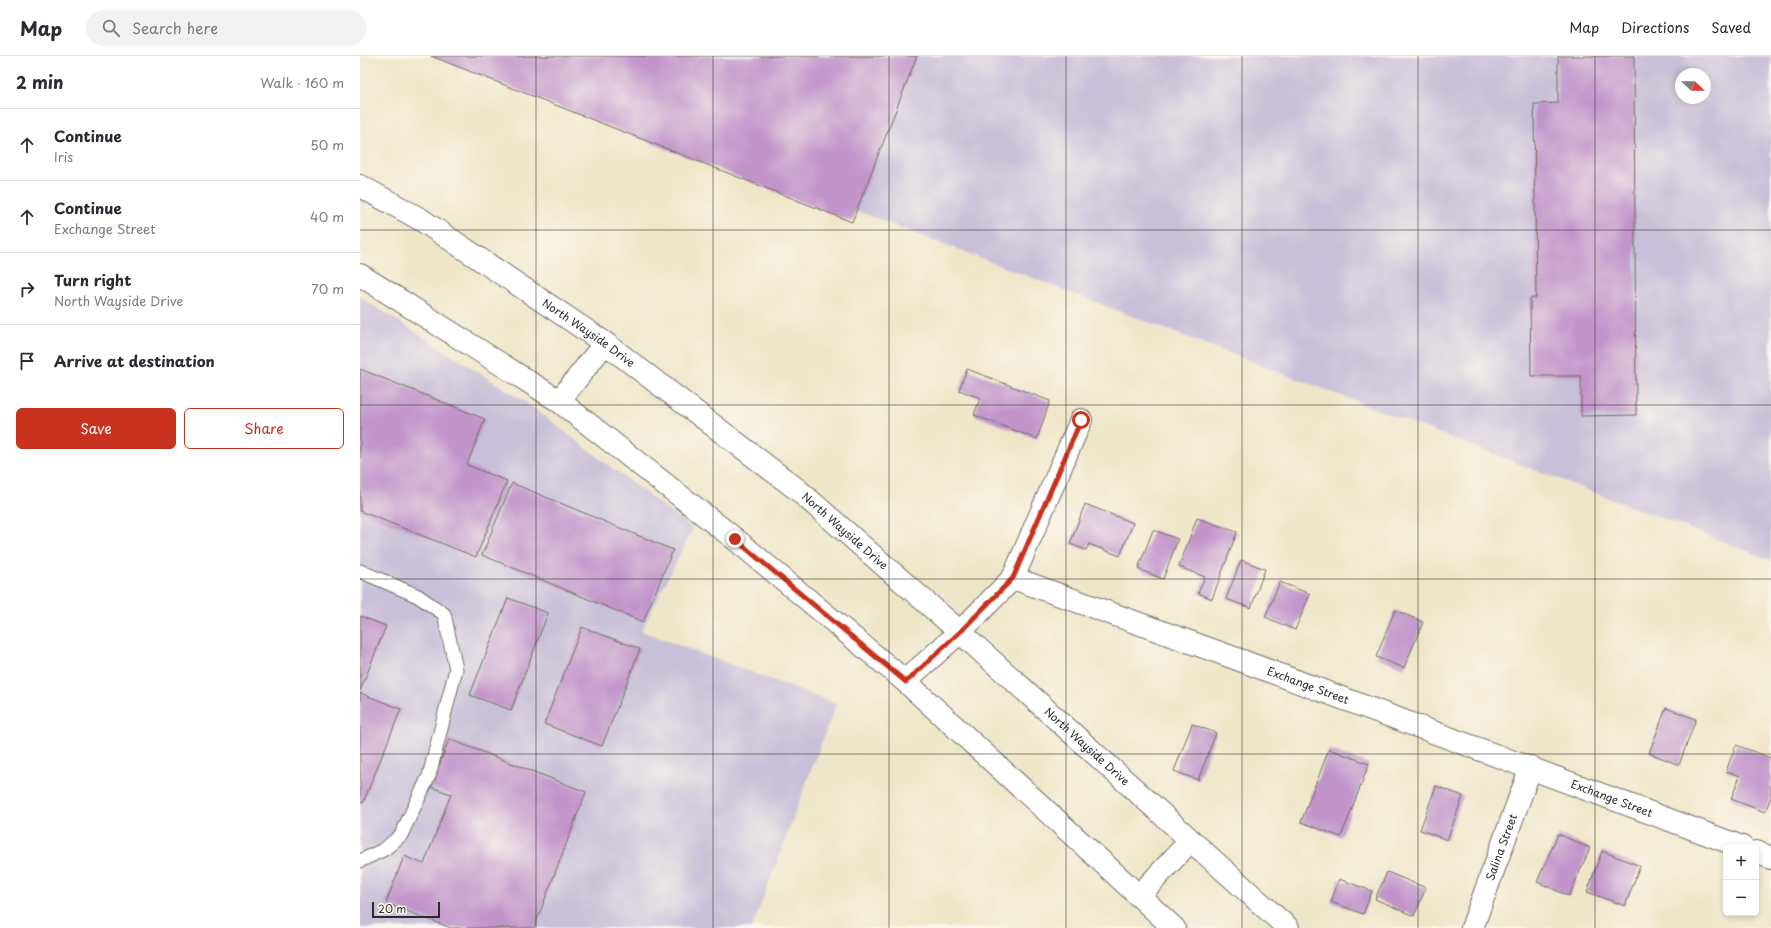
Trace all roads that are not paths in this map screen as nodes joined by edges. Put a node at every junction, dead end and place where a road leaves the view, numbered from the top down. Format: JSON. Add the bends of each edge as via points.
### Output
{"nodes":[{"id":1,"x":360,"y":186,"type":"edge"},
{"id":2,"x":360,"y":275,"type":"edge"},
{"id":3,"x":605,"y":343,"type":"junction"},
{"id":4,"x":559,"y":401,"type":"junction"},
{"id":5,"x":1081,"y":420,"type":"dead end"},
{"id":6,"x":360,"y":571,"type":"edge"},
{"id":7,"x":1013,"y":578,"type":"junction"},
{"id":8,"x":960,"y":632,"type":"junction"},
{"id":9,"x":906,"y":682,"type":"junction"},
{"id":10,"x":1531,"y":768,"type":"junction"},
{"id":11,"x":1190,"y":840,"type":"junction"},
{"id":12,"x":1734,"y":844,"type":"edge"},
{"id":13,"x":1759,"y":853,"type":"edge"},
{"id":14,"x":1771,"y":858,"type":"edge"},
{"id":15,"x":360,"y":861,"type":"edge"},
{"id":16,"x":1139,"y":896,"type":"junction"},
{"id":17,"x":1174,"y":928,"type":"edge"},
{"id":18,"x":1288,"y":928,"type":"edge"},
{"id":19,"x":1472,"y":928,"type":"edge"}],
"edges":[{"from":1,"to":3,"type":"main road","name":"North Wayside Drive","via":[[420,219]]},
{"from":2,"to":4,"type":"main road"},
{"from":3,"to":4,"type":"main road"},
{"from":3,"to":8,"type":"main road","name":"North Wayside Drive","via":[[798,490]]},
{"from":4,"to":9,"type":"main road","via":[[735,539]]},
{"from":5,"to":7,"type":"main road"},
{"from":6,"to":15,"type":"lane","via":[[418,596],[444,614],[456,669],[429,776],[401,835],[385,849]]},
{"from":7,"to":8,"type":"main road"},
{"from":7,"to":10,"type":"main road","name":"Exchange Street"},
{"from":8,"to":9,"type":"main road"},
{"from":8,"to":11,"type":"main road","name":"North Wayside Drive"},
{"from":9,"to":16,"type":"main road"},
{"from":10,"to":12,"type":"main road","name":"Exchange Street"},
{"from":10,"to":19,"type":"main road","name":"Salina Street"},
{"from":11,"to":16,"type":"main road"},
{"from":11,"to":18,"type":"main road","name":"North Wayside Drive"},
{"from":13,"to":14,"type":"main road"},
{"from":16,"to":17,"type":"main road"}]}
